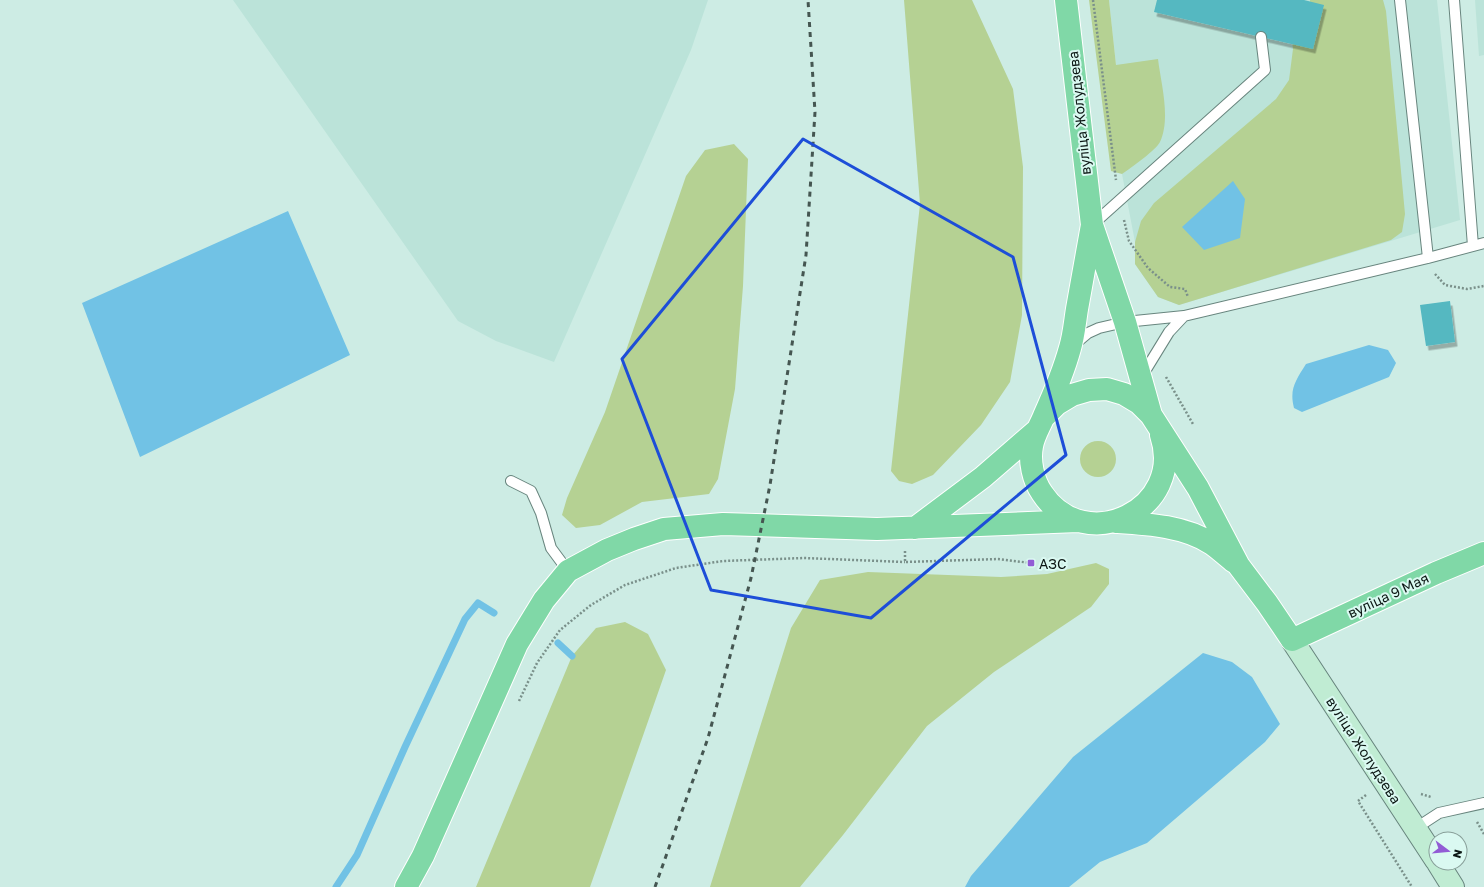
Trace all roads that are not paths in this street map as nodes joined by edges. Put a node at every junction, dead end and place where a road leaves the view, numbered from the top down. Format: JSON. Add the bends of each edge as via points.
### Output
{"nodes":[{"id":1,"x":1066,"y":0,"type":"edge"},
{"id":2,"x":1400,"y":0,"type":"edge"},
{"id":3,"x":1454,"y":0,"type":"edge"},
{"id":4,"x":1261,"y":37,"type":"dead end"},
{"id":5,"x":1092,"y":225,"type":"junction"},
{"id":6,"x":1484,"y":243,"type":"edge"},
{"id":7,"x":1473,"y":246,"type":"junction"},
{"id":8,"x":1428,"y":258,"type":"junction"},
{"id":9,"x":1188,"y":314,"type":"junction"},
{"id":10,"x":1126,"y":322,"type":"junction"},
{"id":11,"x":1070,"y":347,"type":"junction"},
{"id":12,"x":1140,"y":379,"type":"junction"},
{"id":13,"x":1155,"y":421,"type":"junction"},
{"id":14,"x":1040,"y":424,"type":"junction"},
{"id":15,"x":511,"y":481,"type":"dead end"},
{"id":16,"x":1078,"y":520,"type":"junction"},
{"id":17,"x":1115,"y":522,"type":"junction"},
{"id":18,"x":915,"y":528,"type":"junction"},
{"id":19,"x":1484,"y":553,"type":"edge"},
{"id":20,"x":1239,"y":566,"type":"junction"},
{"id":21,"x":568,"y":571,"type":"junction"},
{"id":22,"x":1292,"y":640,"type":"junction"},
{"id":23,"x":1484,"y":803,"type":"edge"},
{"id":24,"x":1416,"y":828,"type":"junction"},
{"id":25,"x":1428,"y":847,"type":"edge"},
{"id":26,"x":1443,"y":871,"type":"edge"},
{"id":27,"x":406,"y":887,"type":"edge"},
{"id":28,"x":1453,"y":887,"type":"edge"}],
"edges":[{"from":1,"to":5,"type":"main road","name":"вуліца Жолудзева"},
{"from":2,"to":8,"type":"lane"},
{"from":3,"to":7,"type":"lane"},
{"from":4,"to":5,"type":"lane","via":[[1265,70]]},
{"from":5,"to":10,"type":"main road"},
{"from":5,"to":11,"type":"main road"},
{"from":6,"to":7,"type":"lane"},
{"from":7,"to":8,"type":"lane"},
{"from":8,"to":9,"type":"lane"},
{"from":9,"to":10,"type":"lane"},
{"from":9,"to":12,"type":"lane","via":[[1169,332]]},
{"from":10,"to":11,"type":"lane","via":[[1099,328]]},
{"from":10,"to":12,"type":"main road"},
{"from":11,"to":14,"type":"main road"},
{"from":12,"to":13,"type":"main road"},
{"from":13,"to":14,"type":"main road","via":[[1139,403],[1124,394],[1107,390],[1089,390],[1072,394],[1056,404]]},
{"from":13,"to":17,"type":"main road","via":[[1165,449],[1162,477],[1155,492],[1144,505],[1131,515]]},
{"from":13,"to":20,"type":"main road","via":[[1198,488]]},
{"from":14,"to":16,"type":"main road","via":[[1032,446],[1034,478],[1051,504]]},
{"from":14,"to":18,"type":"main road","via":[[983,477]]},
{"from":15,"to":21,"type":"lane","via":[[531,491],[541,513],[551,548]]},
{"from":16,"to":17,"type":"main road","via":[[1097,524]]},
{"from":16,"to":18,"type":"main road"},
{"from":17,"to":20,"type":"main road","via":[[1153,524],[1189,533],[1211,544]]},
{"from":18,"to":21,"type":"main road","via":[[723,524],[664,529],[627,542]]},
{"from":19,"to":22,"type":"main road","name":"вуліца 9 Мая"},
{"from":20,"to":22,"type":"main road"},
{"from":21,"to":27,"type":"main road","via":[[544,600],[517,644],[424,856]]},
{"from":22,"to":24,"type":"main road","name":"вуліца Жолудзева"},
{"from":23,"to":24,"type":"lane","via":[[1439,813]]},
{"from":24,"to":25,"type":"main road","name":"вуліца Жолудзева"},
{"from":26,"to":28,"type":"main road"}]}
